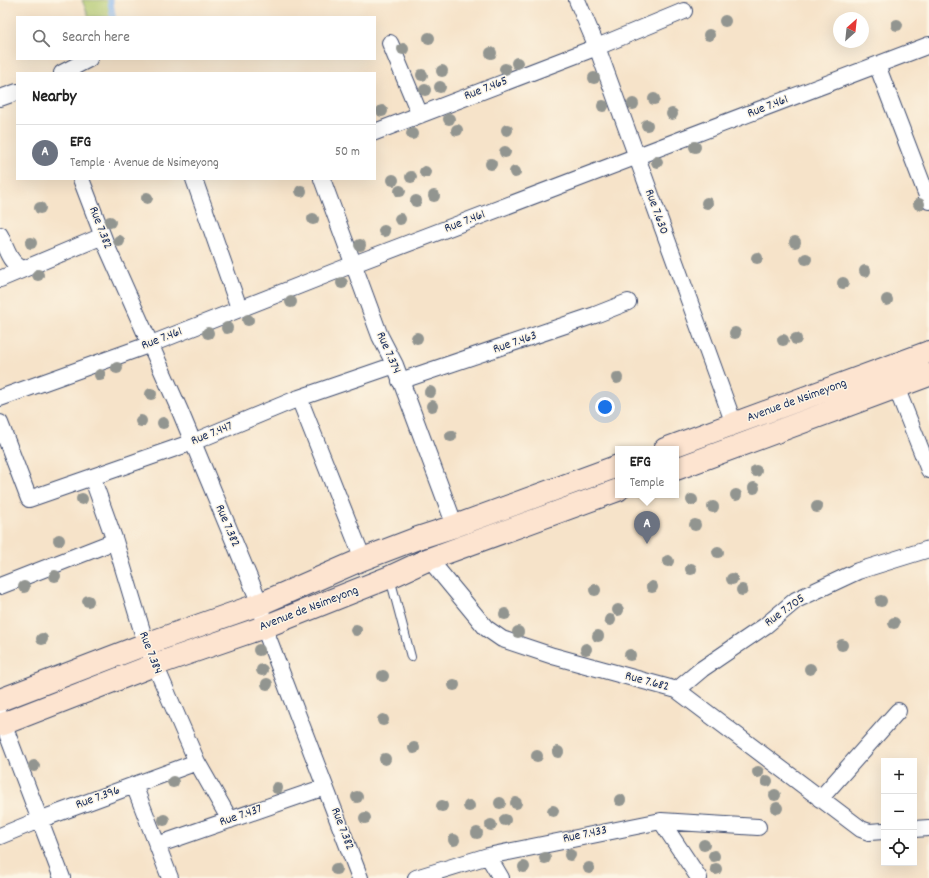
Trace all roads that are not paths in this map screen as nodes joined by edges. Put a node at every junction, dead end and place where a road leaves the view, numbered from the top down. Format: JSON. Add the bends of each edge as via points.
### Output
{"nodes":[{"id":1,"x":577,"y":0,"type":"edge"},
{"id":2,"x":684,"y":11,"type":"dead end"},
{"id":3,"x":390,"y":42,"type":"dead end"},
{"id":4,"x":929,"y":45,"type":"edge"},
{"id":5,"x":596,"y":47,"type":"junction"},
{"id":6,"x":87,"y":60,"type":"edge"},
{"id":7,"x":877,"y":65,"type":"junction"},
{"id":8,"x":64,"y":72,"type":"edge"},
{"id":9,"x":16,"y":92,"type":"edge"},
{"id":10,"x":0,"y":98,"type":"edge"},
{"id":11,"x":420,"y":115,"type":"junction"},
{"id":12,"x":376,"y":132,"type":"edge"},
{"id":13,"x":636,"y":157,"type":"junction"},
{"id":14,"x":81,"y":180,"type":"edge"},
{"id":15,"x":194,"y":180,"type":"edge"},
{"id":16,"x":322,"y":180,"type":"edge"},
{"id":17,"x":928,"y":195,"type":"edge"},
{"id":18,"x":0,"y":235,"type":"edge"},
{"id":19,"x":107,"y":246,"type":"junction"},
{"id":20,"x":354,"y":264,"type":"junction"},
{"id":21,"x":24,"y":269,"type":"junction"},
{"id":22,"x":0,"y":279,"type":"edge"},
{"id":23,"x":628,"y":302,"type":"dead end"},
{"id":24,"x":239,"y":308,"type":"junction"},
{"id":25,"x":151,"y":344,"type":"junction"},
{"id":26,"x":929,"y":352,"type":"edge"},
{"id":27,"x":395,"y":365,"type":"junction"},
{"id":28,"x":929,"y":375,"type":"edge"},
{"id":29,"x":400,"y":381,"type":"junction"},
{"id":30,"x":896,"y":387,"type":"junction"},
{"id":31,"x":0,"y":398,"type":"edge"},
{"id":32,"x":299,"y":398,"type":"junction"},
{"id":33,"x":0,"y":423,"type":"edge"},
{"id":34,"x":734,"y":424,"type":"junction"},
{"id":35,"x":193,"y":442,"type":"junction"},
{"id":36,"x":673,"y":446,"type":"edge"},
{"id":37,"x":615,"y":467,"type":"edge"},
{"id":38,"x":679,"y":468,"type":"edge"},
{"id":39,"x":929,"y":470,"type":"edge"},
{"id":40,"x":92,"y":477,"type":"junction"},
{"id":41,"x":615,"y":491,"type":"edge"},
{"id":42,"x":455,"y":526,"type":"junction"},
{"id":43,"x":115,"y":541,"type":"junction"},
{"id":44,"x":929,"y":549,"type":"edge"},
{"id":45,"x":363,"y":559,"type":"junction"},
{"id":46,"x":429,"y":559,"type":"junction"},
{"id":47,"x":390,"y":577,"type":"junction"},
{"id":48,"x":0,"y":586,"type":"edge"},
{"id":49,"x":260,"y":604,"type":"junction"},
{"id":50,"x":264,"y":627,"type":"junction"},
{"id":51,"x":146,"y":644,"type":"junction"},
{"id":52,"x":411,"y":657,"type":"dead end"},
{"id":53,"x":154,"y":665,"type":"junction"},
{"id":54,"x":677,"y":690,"type":"junction"},
{"id":55,"x":0,"y":700,"type":"edge"},
{"id":56,"x":898,"y":711,"type":"dead end"},
{"id":57,"x":1,"y":721,"type":"edge"},
{"id":58,"x":197,"y":762,"type":"junction"},
{"id":59,"x":134,"y":785,"type":"junction"},
{"id":60,"x":326,"y":787,"type":"junction"},
{"id":61,"x":820,"y":799,"type":"junction"},
{"id":62,"x":39,"y":820,"type":"junction"},
{"id":63,"x":230,"y":820,"type":"junction"},
{"id":64,"x":661,"y":821,"type":"junction"},
{"id":65,"x":758,"y":827,"type":"dead end"},
{"id":66,"x":929,"y":828,"type":"edge"},
{"id":67,"x":917,"y":829,"type":"edge"},
{"id":68,"x":881,"y":831,"type":"edge"},
{"id":69,"x":0,"y":836,"type":"edge"},
{"id":70,"x":157,"y":845,"type":"junction"},
{"id":71,"x":488,"y":856,"type":"junction"},
{"id":72,"x":62,"y":878,"type":"edge"},
{"id":73,"x":170,"y":878,"type":"edge"},
{"id":74,"x":360,"y":878,"type":"edge"},
{"id":75,"x":416,"y":878,"type":"edge"},
{"id":76,"x":501,"y":878,"type":"edge"},
{"id":77,"x":699,"y":878,"type":"edge"}],
"edges":[{"from":1,"to":5,"type":"street","name":"Rue 7.630"},
{"from":2,"to":5,"type":"street","name":"Rue 7.465"},
{"from":3,"to":11,"type":"street"},
{"from":4,"to":7,"type":"street","name":"Rue 7.461"},
{"from":5,"to":11,"type":"street","name":"Rue 7.465"},
{"from":5,"to":13,"type":"street","name":"Rue 7.630"},
{"from":6,"to":8,"type":"street"},
{"from":7,"to":13,"type":"street","name":"Rue 7.461"},
{"from":7,"to":17,"type":"street"},
{"from":9,"to":10,"type":"street"},
{"from":11,"to":12,"type":"street","name":"Rue 7.465"},
{"from":13,"to":20,"type":"street","name":"Rue 7.461"},
{"from":13,"to":34,"type":"street","name":"Rue 7.630"},
{"from":14,"to":19,"type":"street","name":"Rue 7.382"},
{"from":15,"to":24,"type":"street"},
{"from":16,"to":20,"type":"street","name":"Rue 7.374"},
{"from":18,"to":21,"type":"street","via":[[13,262]]},
{"from":19,"to":21,"type":"street","via":[[103,239],[98,238]]},
{"from":19,"to":25,"type":"street","name":"Rue 7.382"},
{"from":20,"to":24,"type":"street","name":"Rue 7.461"},
{"from":20,"to":27,"type":"street","name":"Rue 7.374","via":[[380,336]]},
{"from":21,"to":22,"type":"street"},
{"from":23,"to":29,"type":"street","name":"Rue 7.463"},
{"from":24,"to":25,"type":"street","name":"Rue 7.461"},
{"from":25,"to":31,"type":"street","name":"Rue 7.461"},
{"from":25,"to":35,"type":"street","name":"Rue 7.382"},
{"from":26,"to":34,"type":"main road","name":"Avenue de Nsimeyong"},
{"from":27,"to":29,"type":"street","name":"Rue 7.374"},
{"from":27,"to":32,"type":"street","name":"Rue 7.447"},
{"from":28,"to":30,"type":"main road","name":"Avenue de Nsimeyong"},
{"from":29,"to":42,"type":"street","name":"Rue 7.374"},
{"from":30,"to":38,"type":"main road","name":"Avenue de Nsimeyong"},
{"from":30,"to":39,"type":"street"},
{"from":32,"to":35,"type":"street","name":"Rue 7.447"},
{"from":32,"to":45,"type":"street"},
{"from":33,"to":40,"type":"street","name":"Rue 7.447","via":[[29,500]]},
{"from":34,"to":36,"type":"main road","name":"Avenue de Nsimeyong"},
{"from":35,"to":40,"type":"street","name":"Rue 7.447"},
{"from":35,"to":49,"type":"street","name":"Rue 7.382"},
{"from":37,"to":42,"type":"main road","name":"Avenue de Nsimeyong"},
{"from":40,"to":43,"type":"street","name":"Rue 7.384"},
{"from":41,"to":46,"type":"main road","name":"Avenue de Nsimeyong"},
{"from":42,"to":45,"type":"main road","name":"Avenue de Nsimeyong"},
{"from":43,"to":48,"type":"street"},
{"from":43,"to":51,"type":"street","name":"Rue 7.384"},
{"from":44,"to":54,"type":"street","name":"Rue 7.705","via":[[858,572],[796,600],[765,626],[702,669]]},
{"from":45,"to":49,"type":"main road","name":"Avenue de Nsimeyong"},
{"from":46,"to":47,"type":"main road","name":"Avenue de Nsimeyong"},
{"from":46,"to":54,"type":"street","name":"Rue 7.682","via":[[486,628],[502,639],[553,656]]},
{"from":47,"to":50,"type":"main road","name":"Avenue de Nsimeyong"},
{"from":47,"to":52,"type":"lane"},
{"from":49,"to":50,"type":"street","name":"Rue 7.382"},
{"from":49,"to":51,"type":"main road","name":"Avenue de Nsimeyong"},
{"from":50,"to":53,"type":"main road","name":"Avenue de Nsimeyong"},
{"from":50,"to":60,"type":"street","name":"Rue 7.382"},
{"from":51,"to":53,"type":"street","name":"Rue 7.384"},
{"from":51,"to":55,"type":"main road","name":"Avenue de Nsimeyong"},
{"from":53,"to":57,"type":"main road","name":"Avenue de Nsimeyong"},
{"from":53,"to":58,"type":"street","name":"Rue 7.384"},
{"from":54,"to":61,"type":"street","name":"Rue 7.682"},
{"from":56,"to":61,"type":"street"},
{"from":57,"to":62,"type":"street"},
{"from":58,"to":59,"type":"street","name":"Rue 7.396"},
{"from":58,"to":63,"type":"street","name":"Rue 7.384"},
{"from":59,"to":62,"type":"street","name":"Rue 7.396"},
{"from":59,"to":70,"type":"street"},
{"from":60,"to":63,"type":"street","name":"Rue 7.437"},
{"from":60,"to":74,"type":"street","name":"Rue 7.382"},
{"from":61,"to":68,"type":"street","name":"Rue 7.682","via":[[861,829],[869,832]]},
{"from":62,"to":69,"type":"street","name":"Rue 7.396"},
{"from":62,"to":72,"type":"street"},
{"from":63,"to":70,"type":"street","name":"Rue 7.437"},
{"from":64,"to":65,"type":"street","name":"Rue 7.433"},
{"from":64,"to":71,"type":"street","name":"Rue 7.433"},
{"from":64,"to":77,"type":"street"},
{"from":66,"to":67,"type":"street"},
{"from":70,"to":73,"type":"street"},
{"from":71,"to":75,"type":"street","name":"Rue 7.433"},
{"from":71,"to":76,"type":"street"}]}
